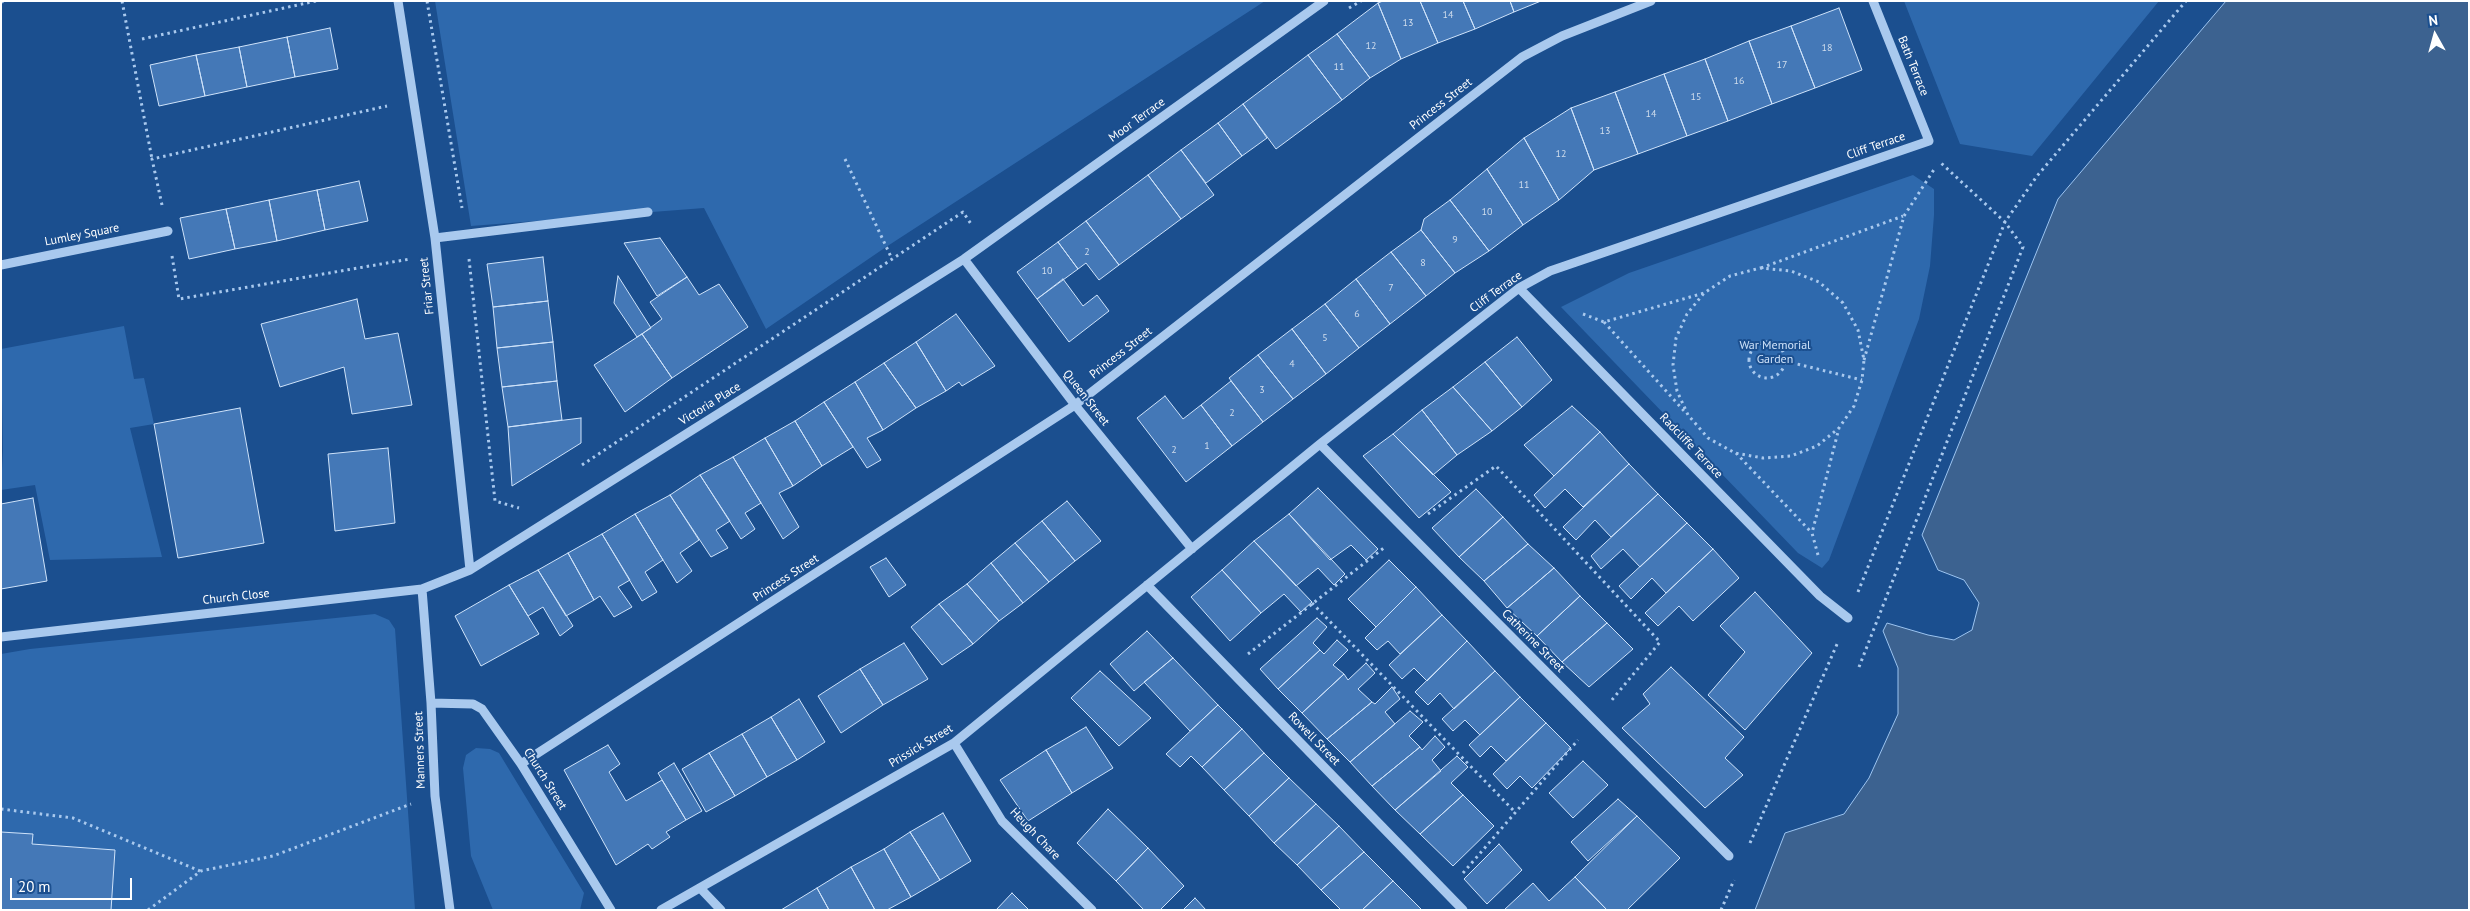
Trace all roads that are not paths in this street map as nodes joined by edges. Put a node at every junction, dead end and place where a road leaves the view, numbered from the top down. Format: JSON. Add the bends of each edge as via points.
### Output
{"nodes":[{"id":1,"x":398,"y":1,"type":"edge"},
{"id":2,"x":1324,"y":1,"type":"edge"},
{"id":3,"x":1651,"y":1,"type":"edge"},
{"id":4,"x":1873,"y":1,"type":"edge"},
{"id":5,"x":1929,"y":140,"type":"joint"},
{"id":6,"x":648,"y":212,"type":"dead end"},
{"id":7,"x":168,"y":231,"type":"road end"},
{"id":8,"x":435,"y":238,"type":"junction"},
{"id":9,"x":964,"y":259,"type":"junction"},
{"id":10,"x":1,"y":265,"type":"edge"},
{"id":11,"x":1519,"y":288,"type":"junction"},
{"id":12,"x":1075,"y":405,"type":"junction"},
{"id":13,"x":1320,"y":444,"type":"junction"},
{"id":14,"x":1192,"y":549,"type":"junction"},
{"id":15,"x":470,"y":570,"type":"junction"},
{"id":16,"x":1147,"y":585,"type":"junction"},
{"id":17,"x":422,"y":589,"type":"junction"},
{"id":18,"x":1848,"y":618,"type":"road end"},
{"id":19,"x":1,"y":636,"type":"edge"},
{"id":20,"x":431,"y":703,"type":"junction"},
{"id":21,"x":954,"y":743,"type":"junction"},
{"id":22,"x":521,"y":764,"type":"junction"},
{"id":23,"x":1729,"y":856,"type":"dead end"},
{"id":24,"x":700,"y":888,"type":"junction"},
{"id":25,"x":450,"y":910,"type":"edge"},
{"id":26,"x":611,"y":910,"type":"edge"},
{"id":27,"x":661,"y":910,"type":"edge"},
{"id":28,"x":721,"y":910,"type":"edge"},
{"id":29,"x":1092,"y":910,"type":"edge"},
{"id":30,"x":1463,"y":910,"type":"edge"}],
"edges":[{"from":1,"to":8,"type":"street","name":"Friar Street"},
{"from":2,"to":9,"type":"street","name":"Moor Terrace"},
{"from":3,"to":12,"type":"street","name":"Princess Street","via":[[1562,36],[1522,57]]},
{"from":4,"to":5,"type":"street","name":"Bath Terrace"},
{"from":5,"to":11,"type":"street","name":"Cliff Terrace","via":[[1550,271]]},
{"from":6,"to":8,"type":"street"},
{"from":7,"to":10,"type":"street","name":"Lumley Square"},
{"from":8,"to":15,"type":"street","name":"Friar Street"},
{"from":9,"to":12,"type":"street","name":"Queen Street"},
{"from":9,"to":15,"type":"street","name":"Victoria Place"},
{"from":11,"to":13,"type":"street","name":"Cliff Terrace"},
{"from":11,"to":18,"type":"street","name":"Radcliffe Terrace","via":[[1820,596]]},
{"from":12,"to":14,"type":"street","name":"Queen Street"},
{"from":12,"to":22,"type":"street","name":"Princess Street"},
{"from":13,"to":14,"type":"street","name":"Cliff Terrace"},
{"from":13,"to":23,"type":"street","name":"Catherine Street"},
{"from":14,"to":16,"type":"street","name":"Prissick Street"},
{"from":15,"to":17,"type":"street","name":"Church Close"},
{"from":16,"to":21,"type":"street","name":"Prissick Street"},
{"from":16,"to":30,"type":"street","name":"Rowell Street"},
{"from":17,"to":19,"type":"street","name":"Church Close"},
{"from":17,"to":20,"type":"street","name":"Manners Street"},
{"from":20,"to":22,"type":"street","name":"Church Street","via":[[473,704],[482,709]]},
{"from":20,"to":25,"type":"street","name":"Manners Street","via":[[435,796]]},
{"from":21,"to":24,"type":"street","name":"Prissick Street"},
{"from":21,"to":29,"type":"street","name":"Heugh Chare","via":[[1002,821]]},
{"from":22,"to":26,"type":"street","name":"Church Street"},
{"from":24,"to":27,"type":"street","name":"Prissick Street"},
{"from":24,"to":28,"type":"street"}]}
